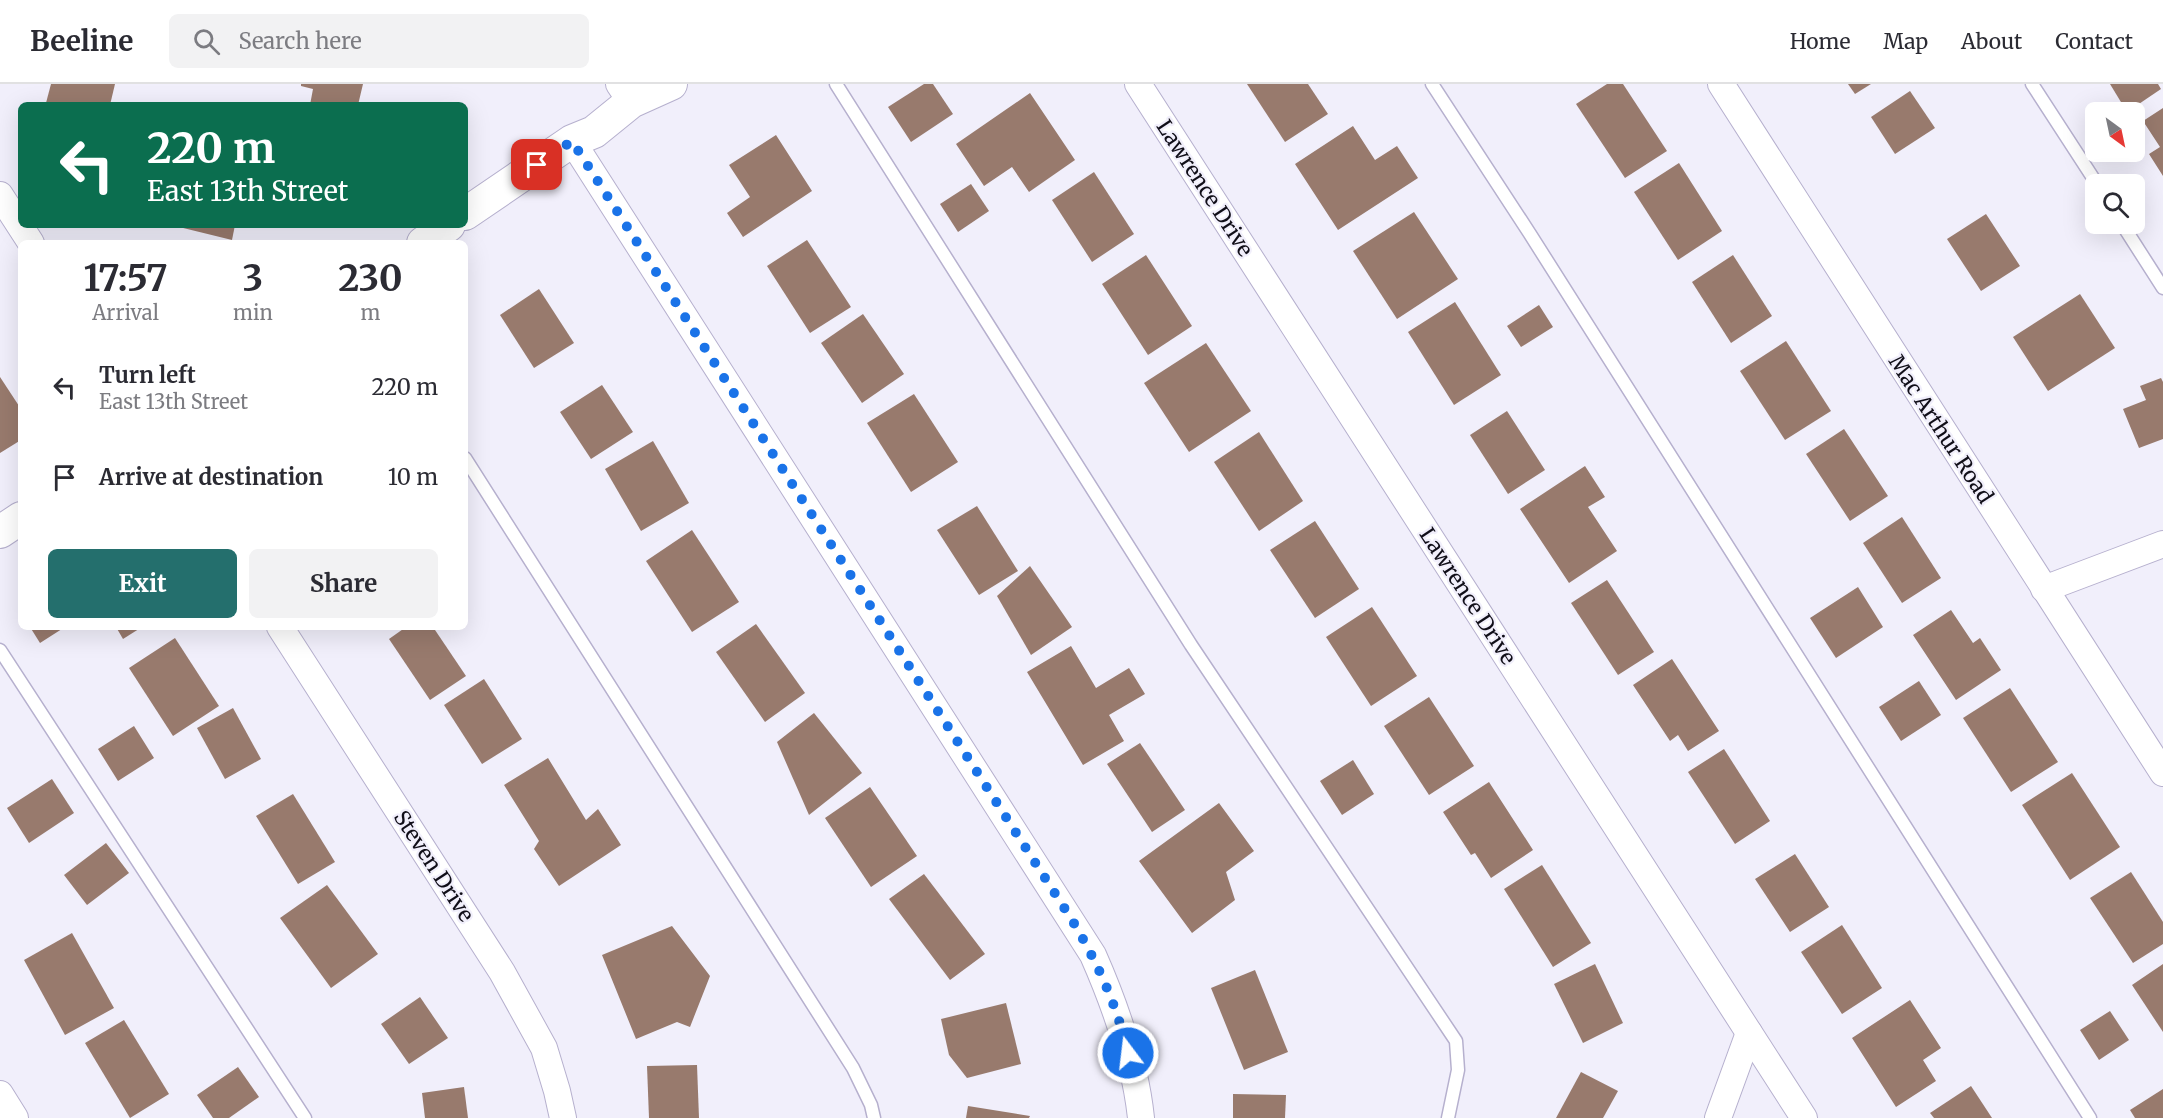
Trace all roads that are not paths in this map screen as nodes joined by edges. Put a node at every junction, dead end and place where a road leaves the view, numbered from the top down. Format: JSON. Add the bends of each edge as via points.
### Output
{"nodes":[{"id":1,"x":671,"y":84,"type":"edge"},
{"id":2,"x":836,"y":84,"type":"edge"},
{"id":3,"x":1138,"y":84,"type":"edge"},
{"id":4,"x":1432,"y":84,"type":"edge"},
{"id":5,"x":1720,"y":84,"type":"edge"},
{"id":6,"x":2032,"y":84,"type":"edge"},
{"id":7,"x":625,"y":93,"type":"edge"},
{"id":8,"x":572,"y":141,"type":"junction"},
{"id":9,"x":2090,"y":174,"type":"edge"},
{"id":10,"x":0,"y":195,"type":"edge"},
{"id":11,"x":468,"y":212,"type":"edge"},
{"id":12,"x":18,"y":222,"type":"edge"},
{"id":13,"x":445,"y":228,"type":"edge"},
{"id":14,"x":2128,"y":234,"type":"edge"},
{"id":15,"x":427,"y":240,"type":"edge"},
{"id":16,"x":2163,"y":288,"type":"edge"},
{"id":17,"x":468,"y":463,"type":"edge"},
{"id":18,"x":18,"y":520,"type":"edge"},
{"id":19,"x":0,"y":532,"type":"edge"},
{"id":20,"x":2163,"y":544,"type":"edge"},
{"id":21,"x":2044,"y":589,"type":"junction"},
{"id":22,"x":282,"y":630,"type":"edge"},
{"id":23,"x":0,"y":650,"type":"edge"},
{"id":24,"x":2163,"y":773,"type":"edge"},
{"id":25,"x":1749,"y":1033,"type":"junction"},
{"id":26,"x":0,"y":1094,"type":"edge"},
{"id":27,"x":15,"y":1118,"type":"edge"},
{"id":28,"x":305,"y":1118,"type":"edge"},
{"id":29,"x":563,"y":1118,"type":"edge"},
{"id":30,"x":874,"y":1118,"type":"edge"},
{"id":31,"x":1141,"y":1118,"type":"edge"},
{"id":32,"x":1448,"y":1118,"type":"edge"},
{"id":33,"x":1718,"y":1118,"type":"edge"},
{"id":34,"x":1804,"y":1118,"type":"edge"},
{"id":35,"x":2090,"y":1118,"type":"edge"}],
"edges":[{"from":1,"to":7,"type":"street"},
{"from":2,"to":32,"type":"lane","via":[[1191,645],[1456,1041],[1458,1070]]},
{"from":3,"to":25,"type":"street","name":"Lawrence Drive"},
{"from":4,"to":35,"type":"lane"},
{"from":5,"to":21,"type":"street","name":"Mac Arthur Road"},
{"from":6,"to":9,"type":"lane"},
{"from":7,"to":8,"type":"street","via":[[594,132]]},
{"from":8,"to":11,"type":"street"},
{"from":8,"to":31,"type":"street","via":[[1093,955],[1124,1033]]},
{"from":10,"to":12,"type":"street"},
{"from":13,"to":15,"type":"street"},
{"from":14,"to":16,"type":"lane"},
{"from":17,"to":30,"type":"lane","via":[[853,1068]]},
{"from":18,"to":19,"type":"street"},
{"from":20,"to":21,"type":"street"},
{"from":21,"to":24,"type":"street","name":"Mac Arthur Road"},
{"from":22,"to":29,"type":"street","name":"Steven Drive","via":[[502,972],[544,1048]]},
{"from":23,"to":28,"type":"lane"},
{"from":25,"to":33,"type":"street"},
{"from":25,"to":34,"type":"street","name":"Lawrence Drive"},
{"from":26,"to":27,"type":"street"}]}
